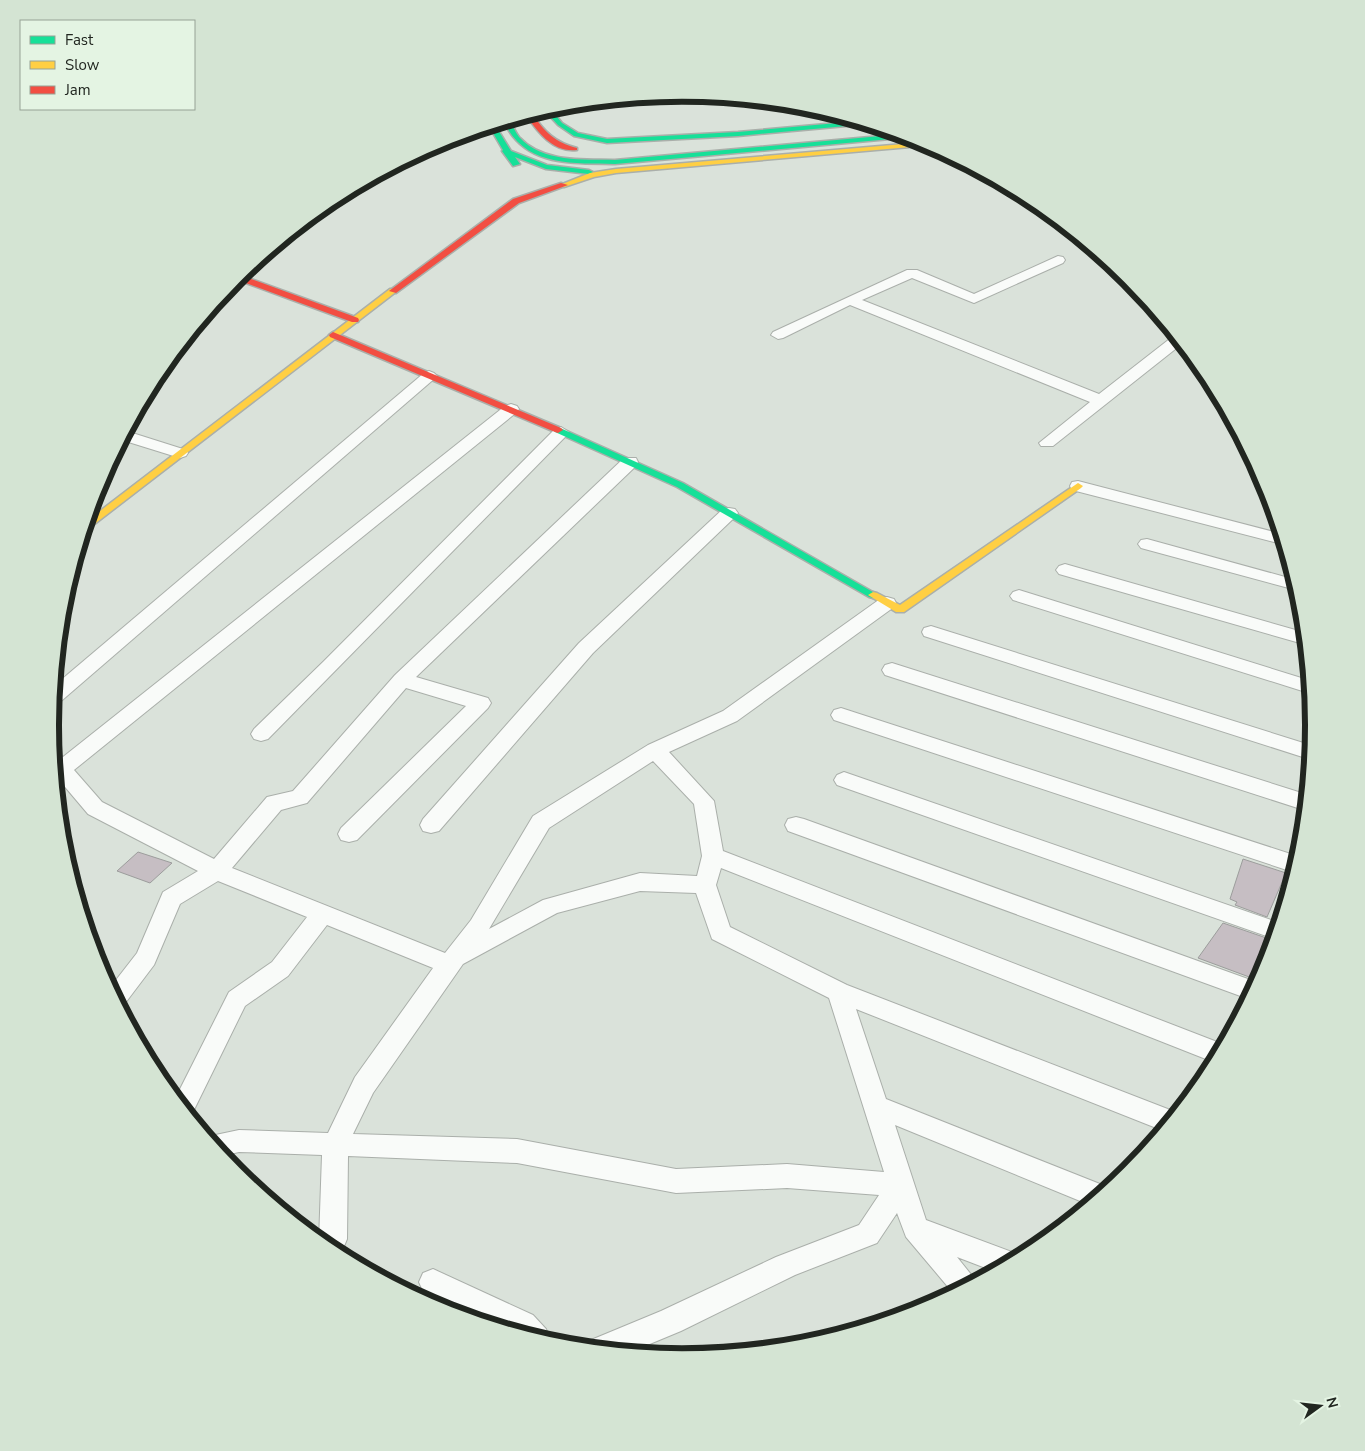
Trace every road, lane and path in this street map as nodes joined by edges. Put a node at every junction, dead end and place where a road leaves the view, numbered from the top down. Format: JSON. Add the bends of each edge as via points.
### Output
{"nodes":[{"id":1,"x":552,"y":116,"type":"edge"},
{"id":2,"x":533,"y":120,"type":"edge"},
{"id":3,"x":848,"y":124,"type":"edge"},
{"id":4,"x":510,"y":126,"type":"edge"},
{"id":5,"x":868,"y":130,"type":"edge"},
{"id":6,"x":495,"y":131,"type":"edge"},
{"id":7,"x":682,"y":137,"type":"junction"},
{"id":8,"x":890,"y":138,"type":"edge"},
{"id":9,"x":912,"y":146,"type":"edge"},
{"id":10,"x":667,"y":147,"type":"junction"},
{"id":11,"x":506,"y":150,"type":"junction"},
{"id":12,"x":522,"y":172,"type":"dead end"},
{"id":13,"x":616,"y":172,"type":"junction"},
{"id":14,"x":523,"y":190,"type":"dead end"},
{"id":15,"x":516,"y":202,"type":"junction"},
{"id":16,"x":1058,"y":260,"type":"dead end"},
{"id":17,"x":245,"y":280,"type":"edge"},
{"id":18,"x":850,"y":300,"type":"junction"},
{"id":19,"x":355,"y":320,"type":"junction"},
{"id":20,"x":333,"y":335,"type":"junction"},
{"id":21,"x":778,"y":335,"type":"dead end"},
{"id":22,"x":1174,"y":342,"type":"edge"},
{"id":23,"x":429,"y":376,"type":"junction"},
{"id":24,"x":1100,"y":400,"type":"junction"},
{"id":25,"x":510,"y":409,"type":"junction"},
{"id":26,"x":561,"y":432,"type":"junction"},
{"id":27,"x":130,"y":437,"type":"edge"},
{"id":28,"x":1047,"y":443,"type":"dead end"},
{"id":29,"x":180,"y":454,"type":"junction"},
{"id":30,"x":630,"y":462,"type":"junction"},
{"id":31,"x":1078,"y":486,"type":"joint"},
{"id":32,"x":729,"y":513,"type":"junction"},
{"id":33,"x":94,"y":520,"type":"edge"},
{"id":34,"x":1276,"y":533,"type":"edge"},
{"id":35,"x":1147,"y":544,"type":"dead end"},
{"id":36,"x":1065,"y":570,"type":"dead end"},
{"id":37,"x":1289,"y":584,"type":"edge"},
{"id":38,"x":1019,"y":596,"type":"dead end"},
{"id":39,"x":887,"y":603,"type":"junction"},
{"id":40,"x":931,"y":632,"type":"dead end"},
{"id":41,"x":1300,"y":637,"type":"edge"},
{"id":42,"x":892,"y":670,"type":"dead end"},
{"id":43,"x":402,"y":680,"type":"junction"},
{"id":44,"x":1305,"y":686,"type":"edge"},
{"id":45,"x":60,"y":691,"type":"edge"},
{"id":46,"x":841,"y":715,"type":"dead end"},
{"id":47,"x":261,"y":734,"type":"dead end"},
{"id":48,"x":655,"y":750,"type":"junction"},
{"id":49,"x":1305,"y":751,"type":"edge"},
{"id":50,"x":60,"y":762,"type":"edge"},
{"id":51,"x":60,"y":765,"type":"edge"},
{"id":52,"x":844,"y":780,"type":"dead end"},
{"id":53,"x":1302,"y":801,"type":"edge"},
{"id":54,"x":431,"y":825,"type":"dead end"},
{"id":55,"x":796,"y":825,"type":"dead end"},
{"id":56,"x":349,"y":834,"type":"dead end"},
{"id":57,"x":713,"y":856,"type":"junction"},
{"id":58,"x":1291,"y":863,"type":"edge"},
{"id":59,"x":217,"y":871,"type":"junction"},
{"id":60,"x":704,"y":885,"type":"junction"},
{"id":61,"x":322,"y":914,"type":"junction"},
{"id":62,"x":1272,"y":929,"type":"edge"},
{"id":63,"x":451,"y":962,"type":"junction"},
{"id":64,"x":1248,"y":989,"type":"edge"},
{"id":65,"x":838,"y":992,"type":"junction"},
{"id":66,"x":119,"y":993,"type":"edge"},
{"id":67,"x":1214,"y":1051,"type":"edge"},
{"id":68,"x":186,"y":1103,"type":"edge"},
{"id":69,"x":875,"y":1106,"type":"junction"},
{"id":70,"x":1165,"y":1120,"type":"edge"},
{"id":71,"x":335,"y":1144,"type":"junction"},
{"id":72,"x":221,"y":1145,"type":"edge"},
{"id":73,"x":901,"y":1185,"type":"junction"},
{"id":74,"x":1094,"y":1194,"type":"edge"},
{"id":75,"x":915,"y":1228,"type":"junction"},
{"id":76,"x":333,"y":1242,"type":"edge"},
{"id":77,"x":1002,"y":1261,"type":"edge"},
{"id":78,"x":433,"y":1282,"type":"dead end"},
{"id":79,"x":962,"y":1283,"type":"edge"},
{"id":80,"x":527,"y":1329,"type":"edge"},
{"id":81,"x":613,"y":1345,"type":"edge"}],
"edges":[{"from":1,"to":7,"type":"main road","via":[[574,134],[589,139]]},
{"from":2,"to":10,"type":"main road","via":[[544,137],[555,145],[570,149],[608,151]]},
{"from":3,"to":7,"type":"main road"},
{"from":4,"to":8,"type":"main road","via":[[516,138],[533,152],[568,161],[624,161]]},
{"from":5,"to":10,"type":"main road"},
{"from":6,"to":11,"type":"main road"},
{"from":7,"to":10,"type":"main road"},
{"from":9,"to":13,"type":"main road"},
{"from":11,"to":12,"type":"main road"},
{"from":11,"to":13,"type":"main road","via":[[544,167],[578,172]]},
{"from":13,"to":15,"type":"main road","via":[[593,175]]},
{"from":14,"to":15,"type":"main road"},
{"from":15,"to":19,"type":"main road"},
{"from":16,"to":18,"type":"street","via":[[974,299],[912,273]]},
{"from":17,"to":19,"type":"main road"},
{"from":18,"to":21,"type":"street"},
{"from":18,"to":24,"type":"street"},
{"from":19,"to":20,"type":"main road"},
{"from":20,"to":23,"type":"main road"},
{"from":20,"to":29,"type":"main road"},
{"from":22,"to":24,"type":"street"},
{"from":23,"to":25,"type":"main road"},
{"from":23,"to":45,"type":"street"},
{"from":24,"to":28,"type":"street"},
{"from":25,"to":26,"type":"main road"},
{"from":25,"to":50,"type":"street"},
{"from":26,"to":30,"type":"main road"},
{"from":26,"to":47,"type":"street"},
{"from":27,"to":29,"type":"street"},
{"from":29,"to":33,"type":"main road"},
{"from":30,"to":32,"type":"main road","via":[[680,484]]},
{"from":30,"to":43,"type":"street"},
{"from":31,"to":34,"type":"street"},
{"from":31,"to":39,"type":"main road","via":[[900,610]]},
{"from":32,"to":39,"type":"main road"},
{"from":32,"to":54,"type":"street","via":[[586,648]]},
{"from":35,"to":37,"type":"street"},
{"from":36,"to":41,"type":"street"},
{"from":38,"to":44,"type":"street"},
{"from":39,"to":48,"type":"street","via":[[730,716]]},
{"from":40,"to":49,"type":"street"},
{"from":42,"to":53,"type":"street"},
{"from":43,"to":56,"type":"street","via":[[481,704]]},
{"from":43,"to":59,"type":"street","via":[[300,798],[274,803]]},
{"from":46,"to":58,"type":"street"},
{"from":48,"to":57,"type":"street","via":[[704,801]]},
{"from":48,"to":63,"type":"street","via":[[541,822],[479,926]]},
{"from":51,"to":59,"type":"street","via":[[95,808]]},
{"from":52,"to":62,"type":"street"},
{"from":55,"to":64,"type":"street"},
{"from":57,"to":60,"type":"street"},
{"from":57,"to":67,"type":"street"},
{"from":59,"to":61,"type":"street"},
{"from":59,"to":66,"type":"street","via":[[171,898],[146,958]]},
{"from":60,"to":63,"type":"street","via":[[640,882],[551,906]]},
{"from":60,"to":65,"type":"street","via":[[720,933]]},
{"from":61,"to":63,"type":"street"},
{"from":61,"to":68,"type":"street","via":[[280,969],[237,999]]},
{"from":63,"to":71,"type":"street","via":[[364,1085]]},
{"from":65,"to":69,"type":"street"},
{"from":65,"to":70,"type":"street"},
{"from":69,"to":73,"type":"street"},
{"from":69,"to":74,"type":"street"},
{"from":71,"to":72,"type":"street","via":[[239,1141]]},
{"from":71,"to":73,"type":"street","via":[[516,1150],[676,1181],[788,1176]]},
{"from":71,"to":76,"type":"street"},
{"from":73,"to":75,"type":"street"},
{"from":73,"to":81,"type":"street","via":[[868,1234],[786,1266]]},
{"from":75,"to":77,"type":"street"},
{"from":75,"to":79,"type":"street"},
{"from":78,"to":80,"type":"street"}]}
